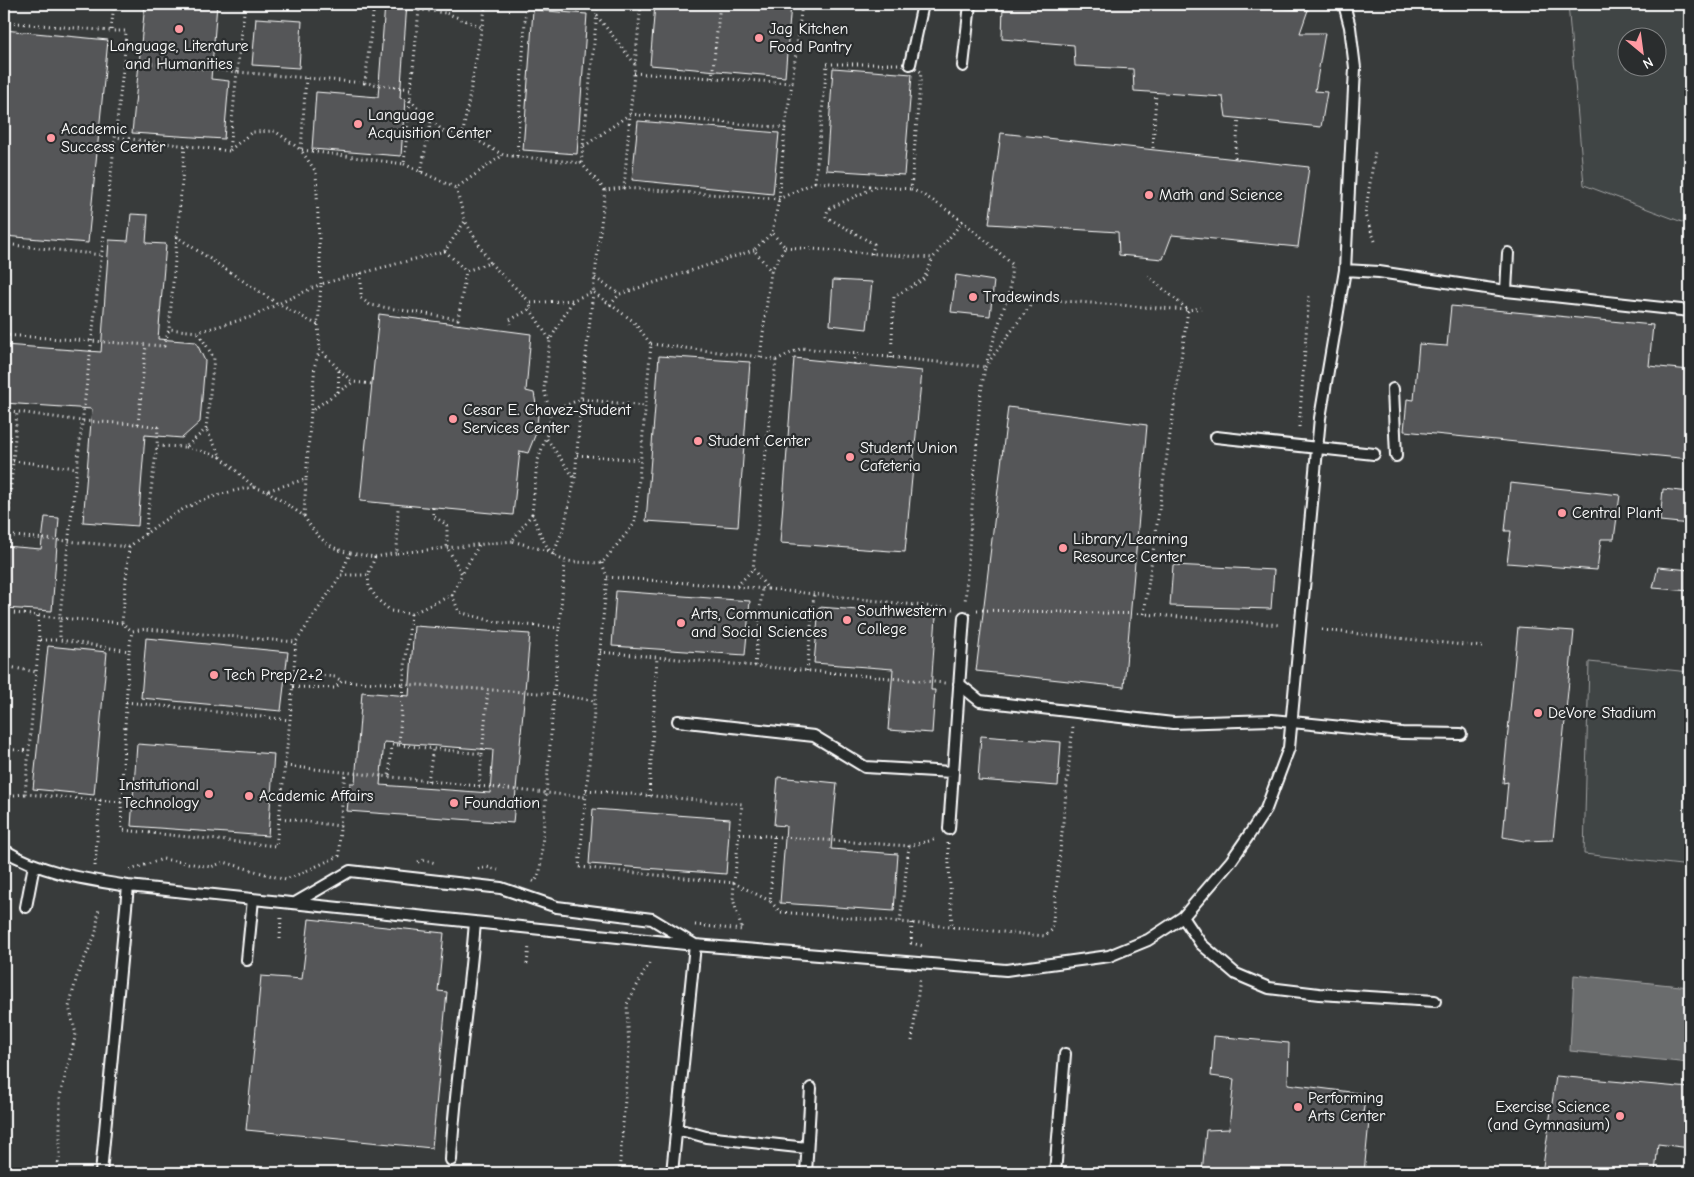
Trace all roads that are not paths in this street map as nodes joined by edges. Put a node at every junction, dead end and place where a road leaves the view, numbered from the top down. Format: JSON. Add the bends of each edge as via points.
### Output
{"nodes":[{"id":1,"x":923,"y":4,"type":"edge"},
{"id":2,"x":970,"y":4,"type":"edge"},
{"id":3,"x":1344,"y":4,"type":"edge"},
{"id":4,"x":910,"y":64,"type":"road end"},
{"id":5,"x":962,"y":66,"type":"dead end"},
{"id":6,"x":1508,"y":253,"type":"dead end"},
{"id":7,"x":1345,"y":270,"type":"junction"},
{"id":8,"x":1506,"y":291,"type":"junction"},
{"id":9,"x":1690,"y":311,"type":"edge"},
{"id":10,"x":1393,"y":389,"type":"dead end"},
{"id":11,"x":1216,"y":437,"type":"dead end"},
{"id":12,"x":1317,"y":449,"type":"junction"},
{"id":13,"x":1374,"y":454,"type":"dead end"},
{"id":14,"x":1396,"y":456,"type":"dead end"},
{"id":15,"x":964,"y":614,"type":"road end"},
{"id":16,"x":958,"y":684,"type":"junction"},
{"id":17,"x":678,"y":721,"type":"dead end"},
{"id":18,"x":1291,"y":723,"type":"junction"},
{"id":19,"x":1460,"y":734,"type":"dead end"},
{"id":20,"x":952,"y":772,"type":"junction"},
{"id":21,"x":948,"y":832,"type":"road end"},
{"id":22,"x":4,"y":850,"type":"edge"},
{"id":23,"x":34,"y":865,"type":"junction"},
{"id":24,"x":128,"y":886,"type":"junction"},
{"id":25,"x":252,"y":899,"type":"junction"},
{"id":26,"x":295,"y":904,"type":"junction"},
{"id":27,"x":26,"y":907,"type":"dead end"},
{"id":28,"x":1182,"y":916,"type":"junction"},
{"id":29,"x":475,"y":922,"type":"junction"},
{"id":30,"x":695,"y":945,"type":"junction"},
{"id":31,"x":247,"y":960,"type":"dead end"},
{"id":32,"x":1435,"y":1001,"type":"dead end"},
{"id":33,"x":1065,"y":1054,"type":"dead end"},
{"id":34,"x":811,"y":1088,"type":"dead end"},
{"id":35,"x":677,"y":1130,"type":"junction"},
{"id":36,"x":807,"y":1148,"type":"junction"},
{"id":37,"x":451,"y":1160,"type":"dead end"},
{"id":38,"x":101,"y":1173,"type":"edge"},
{"id":39,"x":672,"y":1173,"type":"edge"},
{"id":40,"x":806,"y":1173,"type":"edge"},
{"id":41,"x":1055,"y":1173,"type":"edge"}],
"edges":[{"from":1,"to":4,"type":"lane"},
{"from":2,"to":5,"type":"lane"},
{"from":3,"to":7,"type":"lane","via":[[1355,68]]},
{"from":6,"to":8,"type":"lane"},
{"from":7,"to":8,"type":"lane"},
{"from":7,"to":12,"type":"lane"},
{"from":8,"to":9,"type":"lane"},
{"from":10,"to":14,"type":"lane"},
{"from":11,"to":12,"type":"lane"},
{"from":12,"to":13,"type":"lane"},
{"from":12,"to":18,"type":"lane"},
{"from":15,"to":16,"type":"lane"},
{"from":16,"to":18,"type":"lane","via":[[980,701],[1173,723],[1272,720]]},
{"from":16,"to":20,"type":"lane"},
{"from":17,"to":20,"type":"lane","via":[[814,736],[865,768]]},
{"from":18,"to":19,"type":"lane","via":[[1402,733]]},
{"from":18,"to":28,"type":"lane","via":[[1289,748],[1266,809],[1231,861]]},
{"from":20,"to":21,"type":"lane"},
{"from":22,"to":23,"type":"lane"},
{"from":23,"to":24,"type":"lane","via":[[68,876]]},
{"from":23,"to":27,"type":"lane"},
{"from":24,"to":25,"type":"lane"},
{"from":24,"to":38,"type":"lane"},
{"from":25,"to":26,"type":"lane"},
{"from":25,"to":31,"type":"lane"},
{"from":26,"to":29,"type":"lane"},
{"from":26,"to":30,"type":"lane","via":[[350,871],[501,888],[557,907],[652,919]]},
{"from":28,"to":30,"type":"lane","via":[[1148,940],[1109,956],[1006,970]]},
{"from":28,"to":32,"type":"lane","via":[[1201,944],[1236,974],[1269,988]]},
{"from":29,"to":30,"type":"lane"},
{"from":29,"to":37,"type":"lane","via":[[470,987],[454,1103]]},
{"from":30,"to":35,"type":"lane"},
{"from":33,"to":41,"type":"lane"},
{"from":34,"to":36,"type":"lane"},
{"from":35,"to":36,"type":"lane"},
{"from":35,"to":39,"type":"lane"},
{"from":36,"to":40,"type":"lane"}]}
